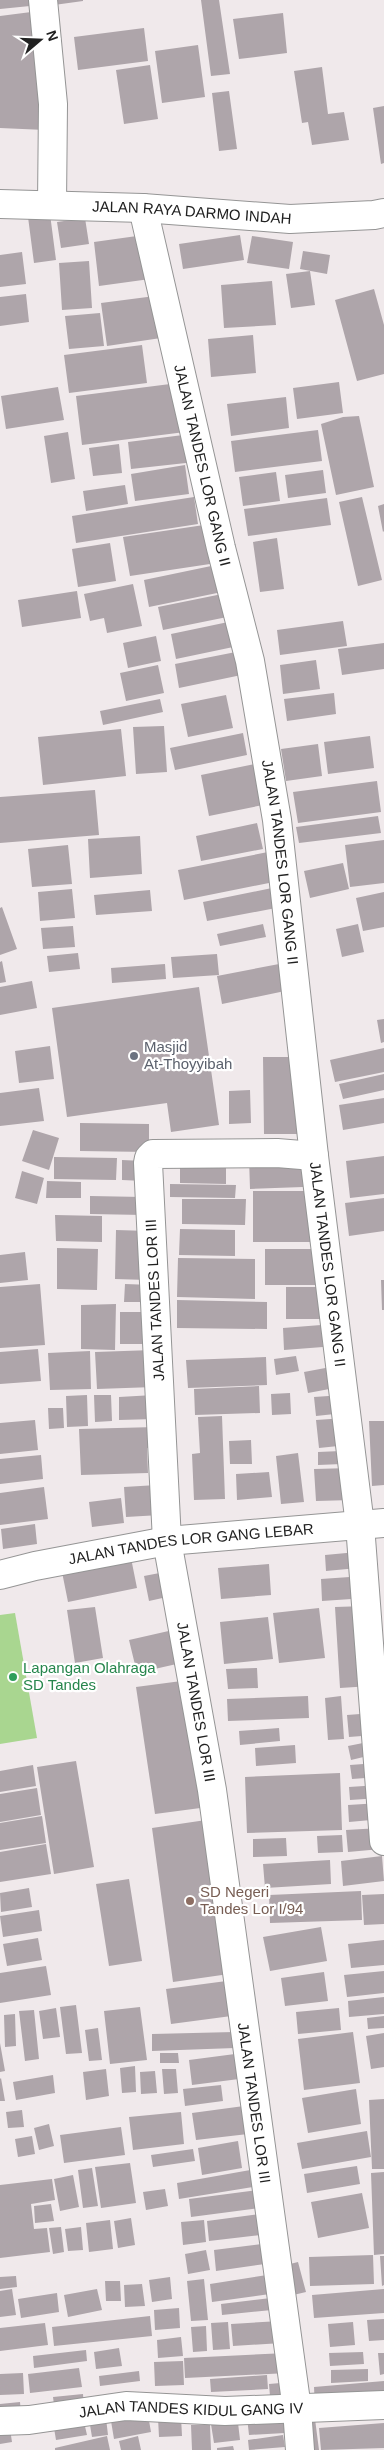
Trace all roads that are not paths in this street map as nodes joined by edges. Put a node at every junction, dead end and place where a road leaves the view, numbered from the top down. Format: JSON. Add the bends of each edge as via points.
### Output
{"nodes":[{"id":1,"x":43,"y":0,"type":"edge"},
{"id":2,"x":0,"y":204,"type":"edge"},
{"id":3,"x":52,"y":204,"type":"junction"},
{"id":4,"x":143,"y":208,"type":"junction"},
{"id":5,"x":384,"y":213,"type":"edge"},
{"id":6,"x":314,"y":1156,"type":"junction"},
{"id":7,"x":372,"y":1524,"type":"edge"},
{"id":8,"x":167,"y":1542,"type":"junction"},
{"id":9,"x":0,"y":1575,"type":"edge"},
{"id":10,"x":384,"y":1841,"type":"edge"},
{"id":11,"x":384,"y":2405,"type":"edge"},
{"id":12,"x":297,"y":2409,"type":"junction"},
{"id":13,"x":0,"y":2421,"type":"edge"},
{"id":14,"x":300,"y":2450,"type":"edge"}],
"edges":[{"from":1,"to":3,"type":"street","via":[[53,104]]},
{"from":2,"to":3,"type":"street","name":"JALAN RAYA DARMO INDAH"},
{"from":3,"to":4,"type":"street","name":"JALAN RAYA DARMO INDAH"},
{"from":4,"to":5,"type":"street","name":"JALAN RAYA DARMO INDAH","via":[[290,219]]},
{"from":4,"to":6,"type":"street","name":"JALAN TANDES LOR GANG II","via":[[250,661],[277,820]]},
{"from":6,"to":7,"type":"street","name":"JALAN TANDES LOR GANG II"},
{"from":6,"to":8,"type":"street","name":"JALAN TANDES LOR III","via":[[277,1152],[153,1154],[149,1158]]},
{"from":7,"to":8,"type":"street","name":"JALAN TANDES LOR GANG LEBAR"},
{"from":7,"to":10,"type":"street","name":"JALAN TANDES LOR GANG II"},
{"from":8,"to":9,"type":"street","name":"JALAN TANDES LOR GANG LEBAR"},
{"from":8,"to":12,"type":"street","name":"JALAN TANDES LOR III","via":[[212,1790]]},
{"from":11,"to":12,"type":"street","name":"JALAN TANDES KIDUL GANG IV"},
{"from":12,"to":13,"type":"street","name":"JALAN TANDES KIDUL GANG IV","via":[[225,2411],[126,2406]]},
{"from":12,"to":14,"type":"street","name":"JALAN TANDES LOR III"}]}
